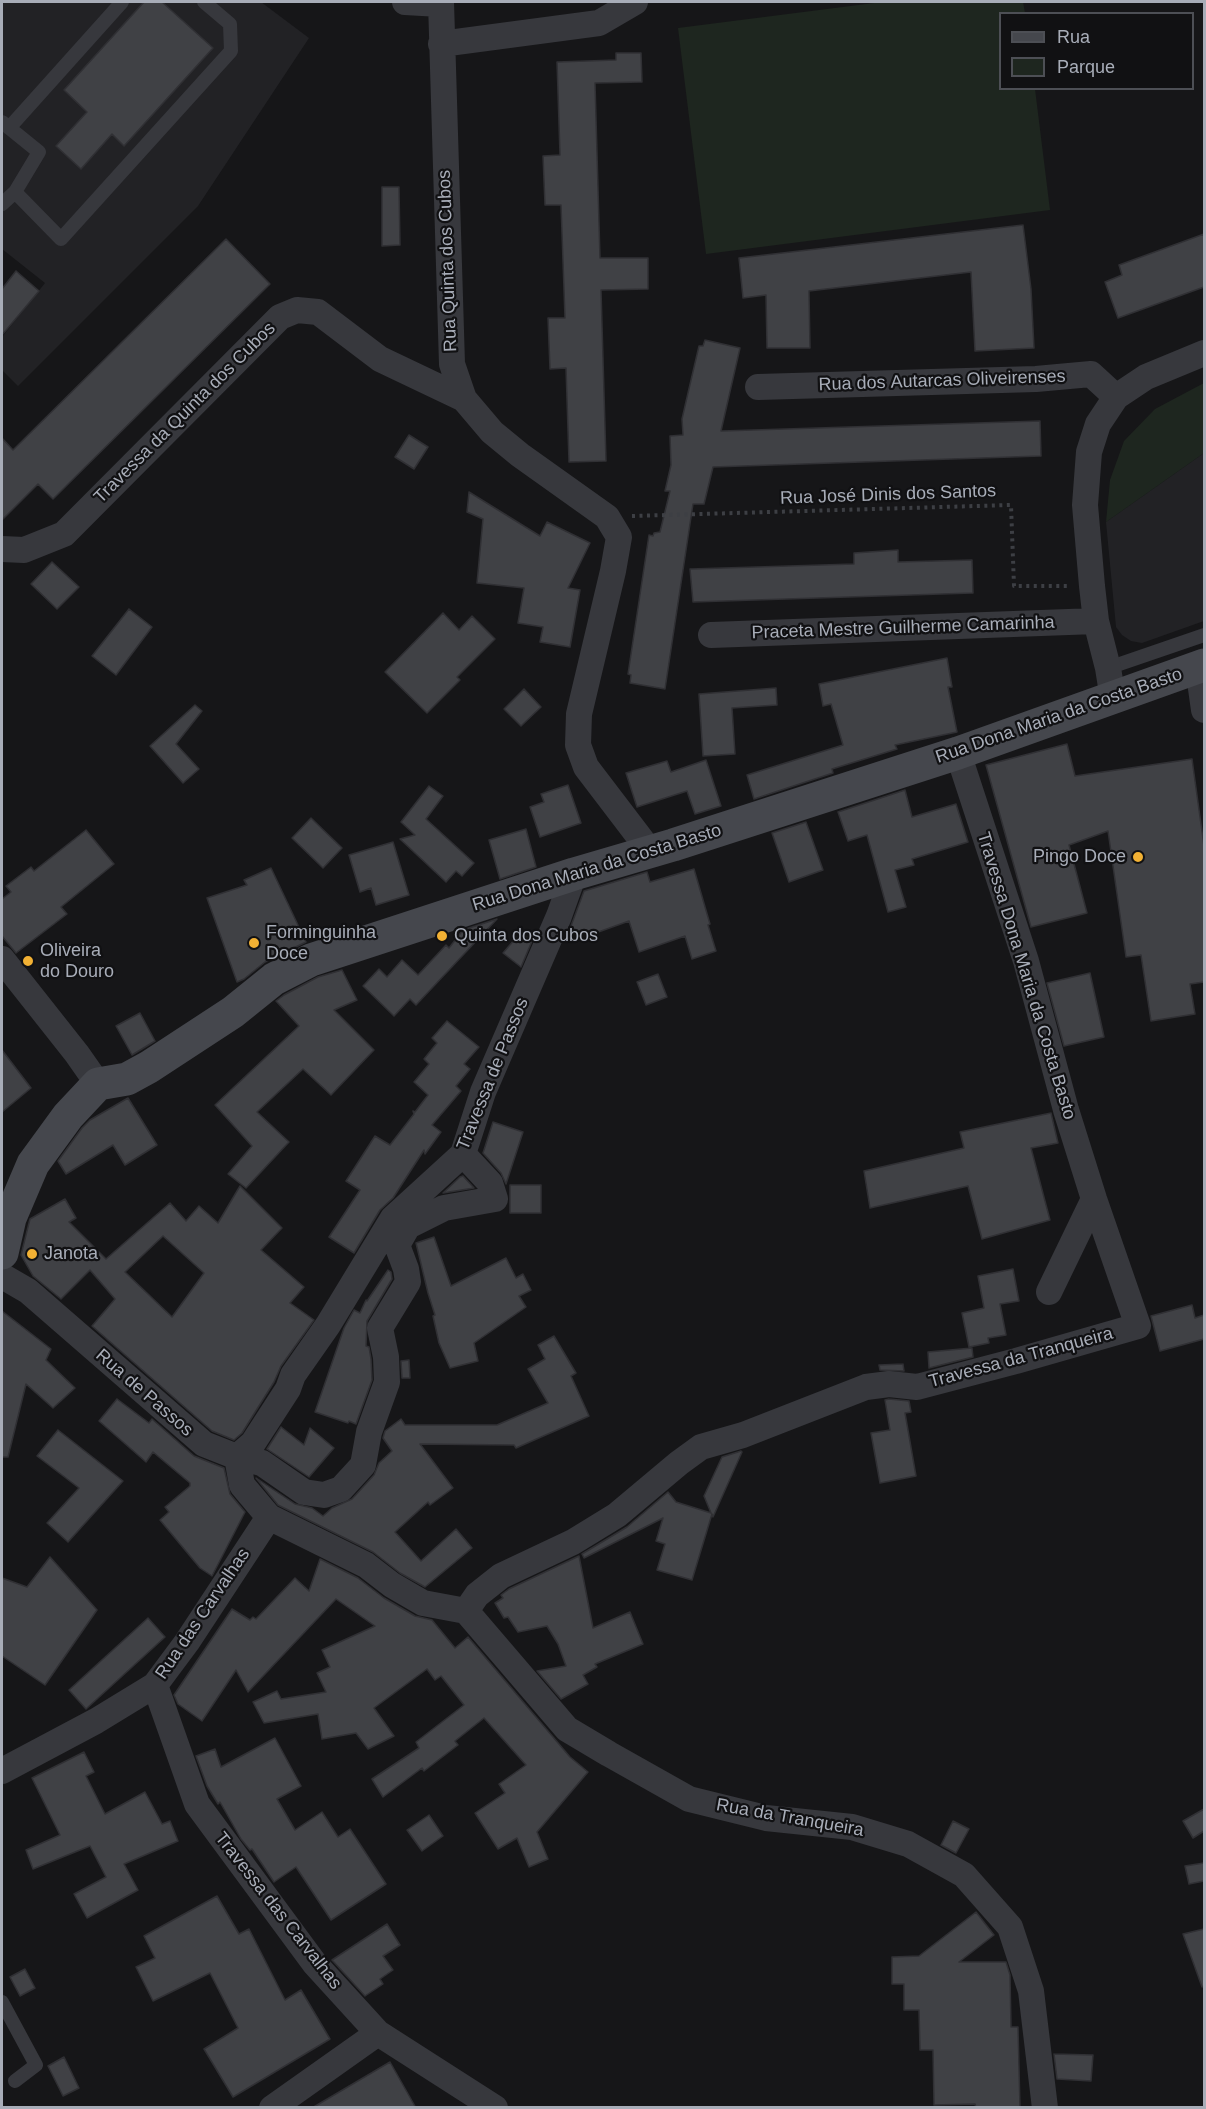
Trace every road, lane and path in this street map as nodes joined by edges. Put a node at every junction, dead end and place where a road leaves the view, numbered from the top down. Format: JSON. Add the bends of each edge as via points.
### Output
{"nodes":[{"id":1,"x":122,"y":2,"type":"edge"},
{"id":2,"x":204,"y":2,"type":"edge"},
{"id":3,"x":405,"y":2,"type":"edge"},
{"id":4,"x":634,"y":2,"type":"edge"},
{"id":5,"x":440,"y":3,"type":"edge"},
{"id":6,"x":441,"y":44,"type":"junction"},
{"id":7,"x":5,"y":125,"type":"edge"},
{"id":8,"x":15,"y":192,"type":"junction"},
{"id":9,"x":2,"y":204,"type":"edge"},
{"id":10,"x":1204,"y":353,"type":"edge"},
{"id":11,"x":758,"y":387,"type":"dead end"},
{"id":12,"x":1116,"y":397,"type":"junction"},
{"id":13,"x":464,"y":399,"type":"junction"},
{"id":14,"x":608,"y":517,"type":"junction"},
{"id":15,"x":2,"y":549,"type":"edge"},
{"id":16,"x":1092,"y":586,"type":"junction"},
{"id":17,"x":1096,"y":621,"type":"junction"},
{"id":18,"x":1204,"y":634,"type":"edge"},
{"id":19,"x":711,"y":635,"type":"dead end"},
{"id":20,"x":1201,"y":666,"type":"edge"},
{"id":21,"x":1110,"y":683,"type":"junction"},
{"id":22,"x":1204,"y":710,"type":"edge"},
{"id":23,"x":958,"y":753,"type":"junction"},
{"id":24,"x":651,"y":851,"type":"junction"},
{"id":25,"x":573,"y":874,"type":"junction"},
{"id":26,"x":2,"y":959,"type":"edge"},
{"id":27,"x":98,"y":1084,"type":"junction"},
{"id":28,"x":463,"y":1154,"type":"junction"},
{"id":29,"x":1094,"y":1200,"type":"junction"},
{"id":30,"x":2,"y":1253,"type":"edge"},
{"id":31,"x":2,"y":1276,"type":"edge"},
{"id":32,"x":1049,"y":1292,"type":"dead end"},
{"id":33,"x":1138,"y":1326,"type":"joint"},
{"id":34,"x":237,"y":1457,"type":"junction"},
{"id":35,"x":269,"y":1517,"type":"junction"},
{"id":36,"x":466,"y":1611,"type":"junction"},
{"id":37,"x":155,"y":1685,"type":"junction"},
{"id":38,"x":2,"y":1771,"type":"edge"},
{"id":39,"x":2,"y":2002,"type":"edge"},
{"id":40,"x":378,"y":2033,"type":"junction"},
{"id":41,"x":15,"y":2081,"type":"dead end"},
{"id":42,"x":272,"y":2108,"type":"edge"},
{"id":43,"x":495,"y":2108,"type":"edge"},
{"id":44,"x":1045,"y":2108,"type":"edge"}],
"edges":[{"from":1,"to":7,"type":"lane"},
{"from":2,"to":8,"type":"lane","via":[[230,24],[231,51],[61,239]]},
{"from":3,"to":5,"type":"street"},
{"from":4,"to":6,"type":"street","via":[[599,23]]},
{"from":5,"to":6,"type":"street","name":"Rua Quinta dos Cubos"},
{"from":6,"to":13,"type":"street","name":"Rua Quinta dos Cubos","via":[[452,364]]},
{"from":7,"to":8,"type":"lane","via":[[39,152]]},
{"from":8,"to":9,"type":"lane"},
{"from":10,"to":12,"type":"street","via":[[1146,377]]},
{"from":11,"to":12,"type":"street","name":"Rua dos Autarcas Oliveirenses","via":[[1091,374]]},
{"from":12,"to":16,"type":"street","via":[[1098,424],[1089,452],[1085,505]]},
{"from":13,"to":14,"type":"street","name":"Rua Quinta dos Cubos","via":[[499,438]]},
{"from":13,"to":15,"type":"street","name":"Travessa da Quinta dos Cubos","via":[[380,359],[318,312],[297,310],[280,317],[64,534],[24,550]]},
{"from":14,"to":16,"type":"path","name":"Rua José Dinis dos Santos","via":[[1011,505],[1014,586]]},
{"from":14,"to":24,"type":"street","via":[[619,537],[579,714],[578,745],[586,767]]},
{"from":16,"to":17,"type":"street"},
{"from":17,"to":19,"type":"street","name":"Praceta Mestre Guilherme Camarinha"},
{"from":17,"to":21,"type":"street"},
{"from":18,"to":21,"type":"lane"},
{"from":20,"to":21,"type":"street","name":"Rua Dona Maria da Costa Basto"},
{"from":20,"to":22,"type":"street"},
{"from":21,"to":23,"type":"street","name":"Rua Dona Maria da Costa Basto"},
{"from":23,"to":24,"type":"street","name":"Rua Dona Maria da Costa Basto"},
{"from":23,"to":29,"type":"street","name":"Travessa Dona Maria da Costa Basto","via":[[1026,961]]},
{"from":24,"to":25,"type":"street","name":"Rua Dona Maria da Costa Basto"},
{"from":25,"to":27,"type":"street","name":"Rua Dona Maria da Costa Basto","via":[[310,960],[274,979],[233,1012],[149,1067],[127,1079]]},
{"from":25,"to":28,"type":"street","name":"Travessa de Passos","via":[[559,916],[483,1092]]},
{"from":26,"to":27,"type":"street"},
{"from":27,"to":30,"type":"street","via":[[68,1116],[33,1164],[10,1218]]},
{"from":28,"to":34,"type":"street","name":"Travessa de Passos","via":[[393,1218],[293,1375],[283,1398],[253,1443]]},
{"from":28,"to":34,"type":"street","name":"Rua de Passos","via":[[490,1183],[495,1199],[444,1208],[408,1226],[397,1245],[408,1282],[380,1328],[387,1382],[369,1432],[363,1465],[341,1488],[324,1495],[304,1492],[262,1463]]},
{"from":29,"to":32,"type":"street"},
{"from":29,"to":33,"type":"street","name":"Travessa Dona Maria da Costa Basto"},
{"from":31,"to":34,"type":"street","name":"Rua de Passos","via":[[28,1292],[204,1444]]},
{"from":33,"to":36,"type":"street","name":"Travessa da Tranqueira","via":[[917,1387],[867,1387],[701,1447],[617,1515],[573,1542],[501,1576],[477,1595]]},
{"from":34,"to":35,"type":"street","via":[[242,1485]]},
{"from":35,"to":36,"type":"street","via":[[366,1564],[423,1603]]},
{"from":35,"to":37,"type":"street","name":"Rua das Carvalhas","via":[[188,1642]]},
{"from":36,"to":44,"type":"street","name":"Rua da Tranqueira","via":[[567,1729],[689,1799],[766,1818],[852,1827],[909,1844],[964,1875],[1010,1927],[1031,1991]]},
{"from":37,"to":38,"type":"street","name":"Rua das Carvalhas"},
{"from":37,"to":40,"type":"street","name":"Travessa das Carvalhas","via":[[197,1804],[315,1964]]},
{"from":39,"to":41,"type":"lane","via":[[36,2065]]},
{"from":40,"to":42,"type":"street"},
{"from":40,"to":43,"type":"street","name":"Travessa das Carvalhas"}]}
